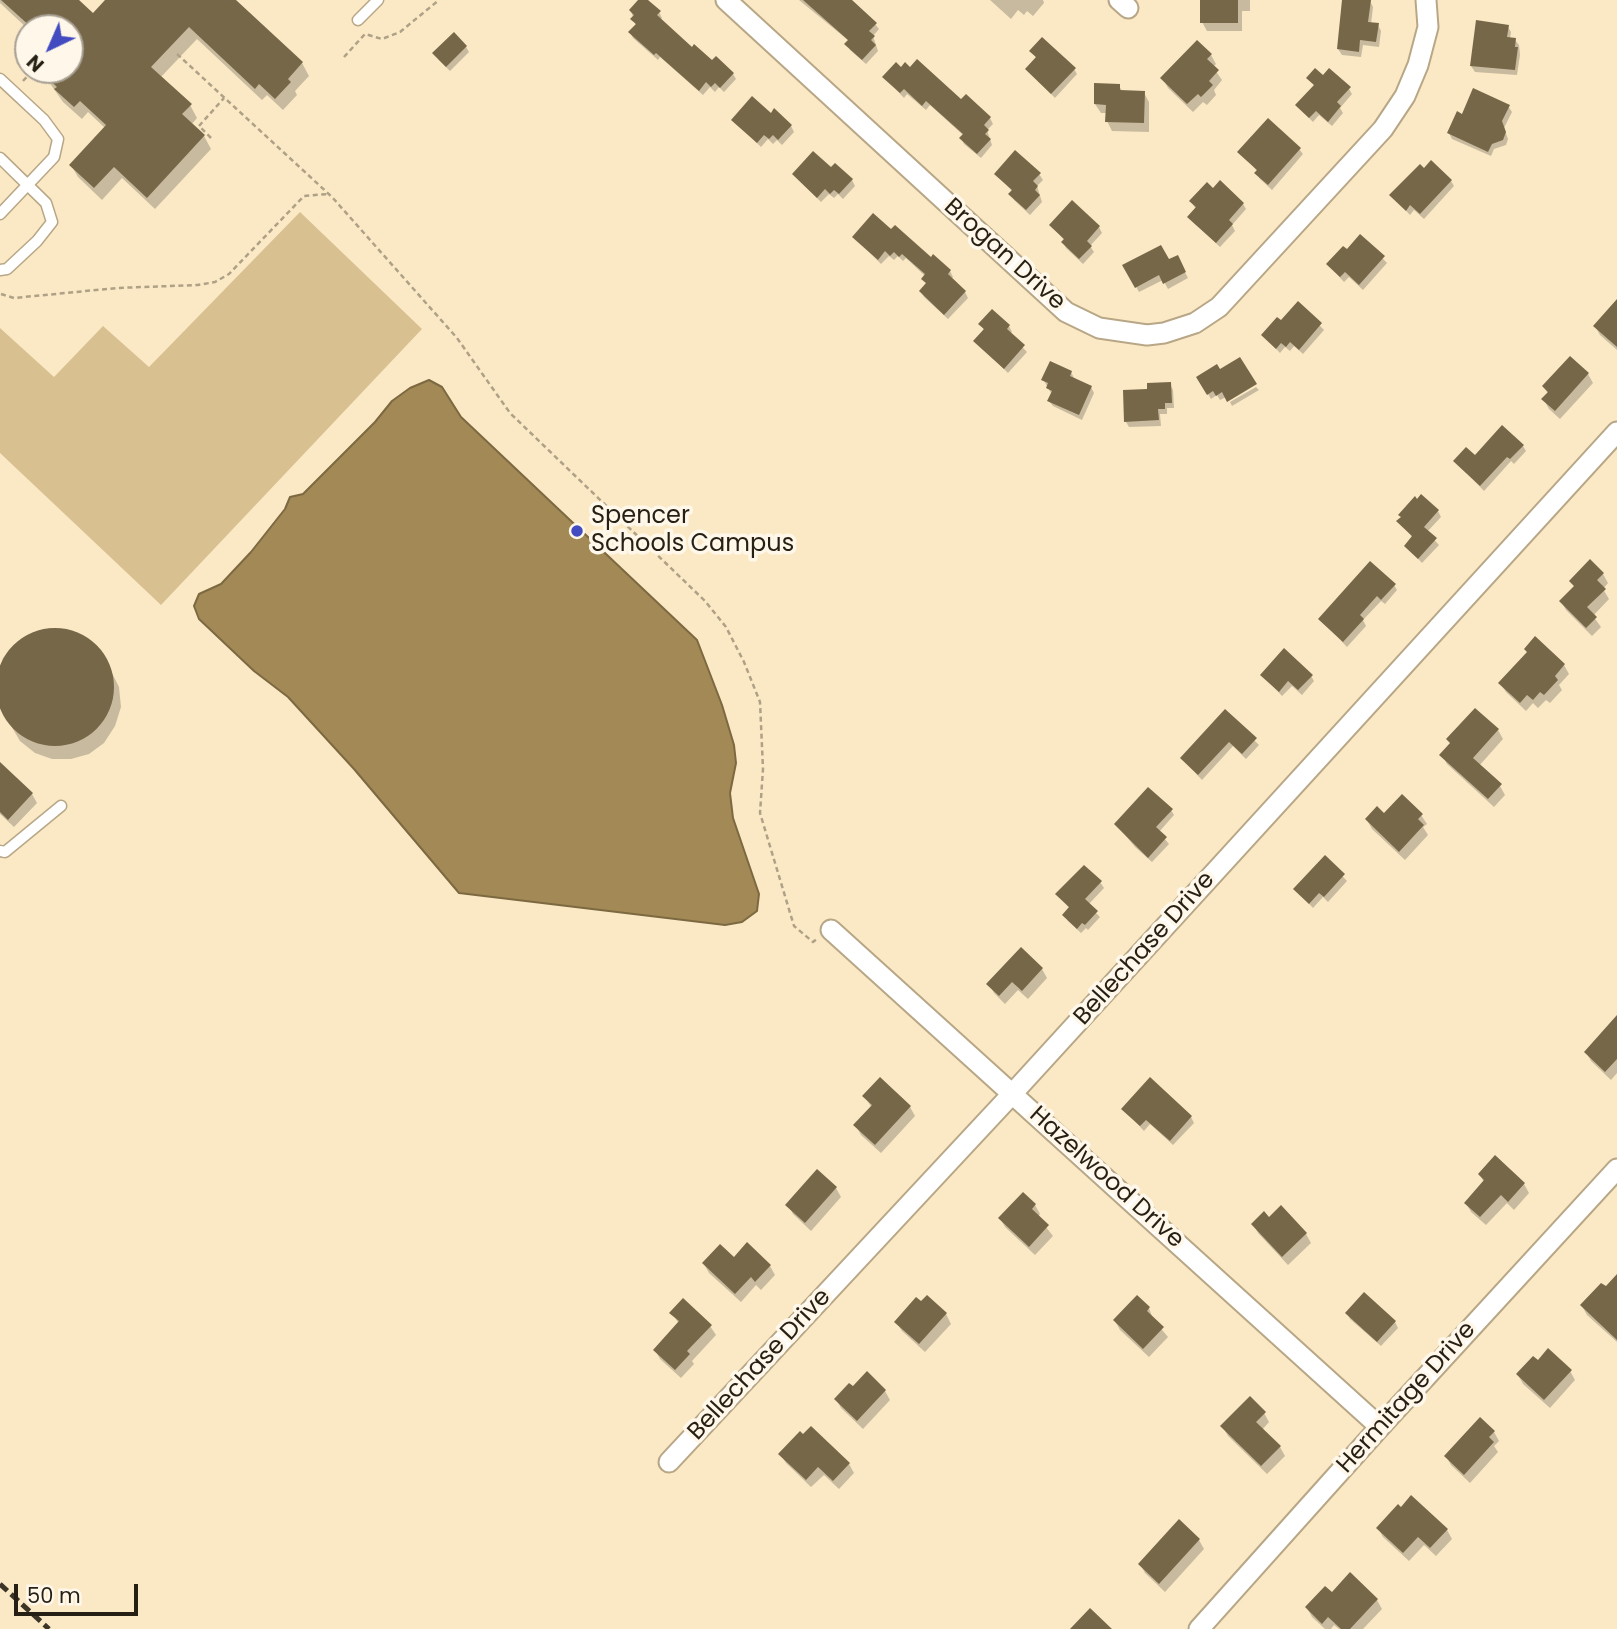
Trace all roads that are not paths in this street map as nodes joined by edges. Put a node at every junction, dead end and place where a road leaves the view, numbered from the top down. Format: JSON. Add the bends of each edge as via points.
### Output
{"nodes":[{"id":1,"x":378,"y":0,"type":"edge"},
{"id":2,"x":726,"y":0,"type":"edge"},
{"id":3,"x":1426,"y":0,"type":"edge"},
{"id":4,"x":358,"y":20,"type":"dead end"},
{"id":5,"x":0,"y":79,"type":"edge"},
{"id":6,"x":0,"y":158,"type":"edge"},
{"id":7,"x":28,"y":184,"type":"junction"},
{"id":8,"x":0,"y":214,"type":"edge"},
{"id":9,"x":0,"y":270,"type":"edge"},
{"id":10,"x":1617,"y":432,"type":"edge"},
{"id":11,"x":61,"y":806,"type":"dead end"},
{"id":12,"x":0,"y":851,"type":"edge"},
{"id":13,"x":831,"y":930,"type":"road end"},
{"id":14,"x":1013,"y":1093,"type":"junction"},
{"id":15,"x":1617,"y":1169,"type":"edge"},
{"id":16,"x":1380,"y":1427,"type":"junction"},
{"id":17,"x":669,"y":1462,"type":"dead end"},
{"id":18,"x":1199,"y":1629,"type":"edge"}],
"edges":[{"from":1,"to":4,"type":"lane"},
{"from":2,"to":3,"type":"street","name":"Brogan Drive","via":[[1066,312],[1099,328],[1147,335],[1195,323],[1219,307],[1383,129],[1418,65],[1428,27]]},
{"from":5,"to":7,"type":"lane","via":[[58,139],[54,157]]},
{"from":6,"to":7,"type":"lane"},
{"from":7,"to":8,"type":"lane"},
{"from":7,"to":9,"type":"lane","via":[[46,203],[52,222],[7,269]]},
{"from":10,"to":14,"type":"street","name":"Bellechase Drive"},
{"from":11,"to":12,"type":"lane","via":[[5,852]]},
{"from":13,"to":14,"type":"street","name":"Hazelwood Drive"},
{"from":14,"to":16,"type":"street","name":"Hazelwood Drive"},
{"from":14,"to":17,"type":"street","name":"Bellechase Drive"},
{"from":15,"to":16,"type":"street","name":"Hermitage Drive"},
{"from":16,"to":18,"type":"street","name":"Hermitage Drive"}]}
